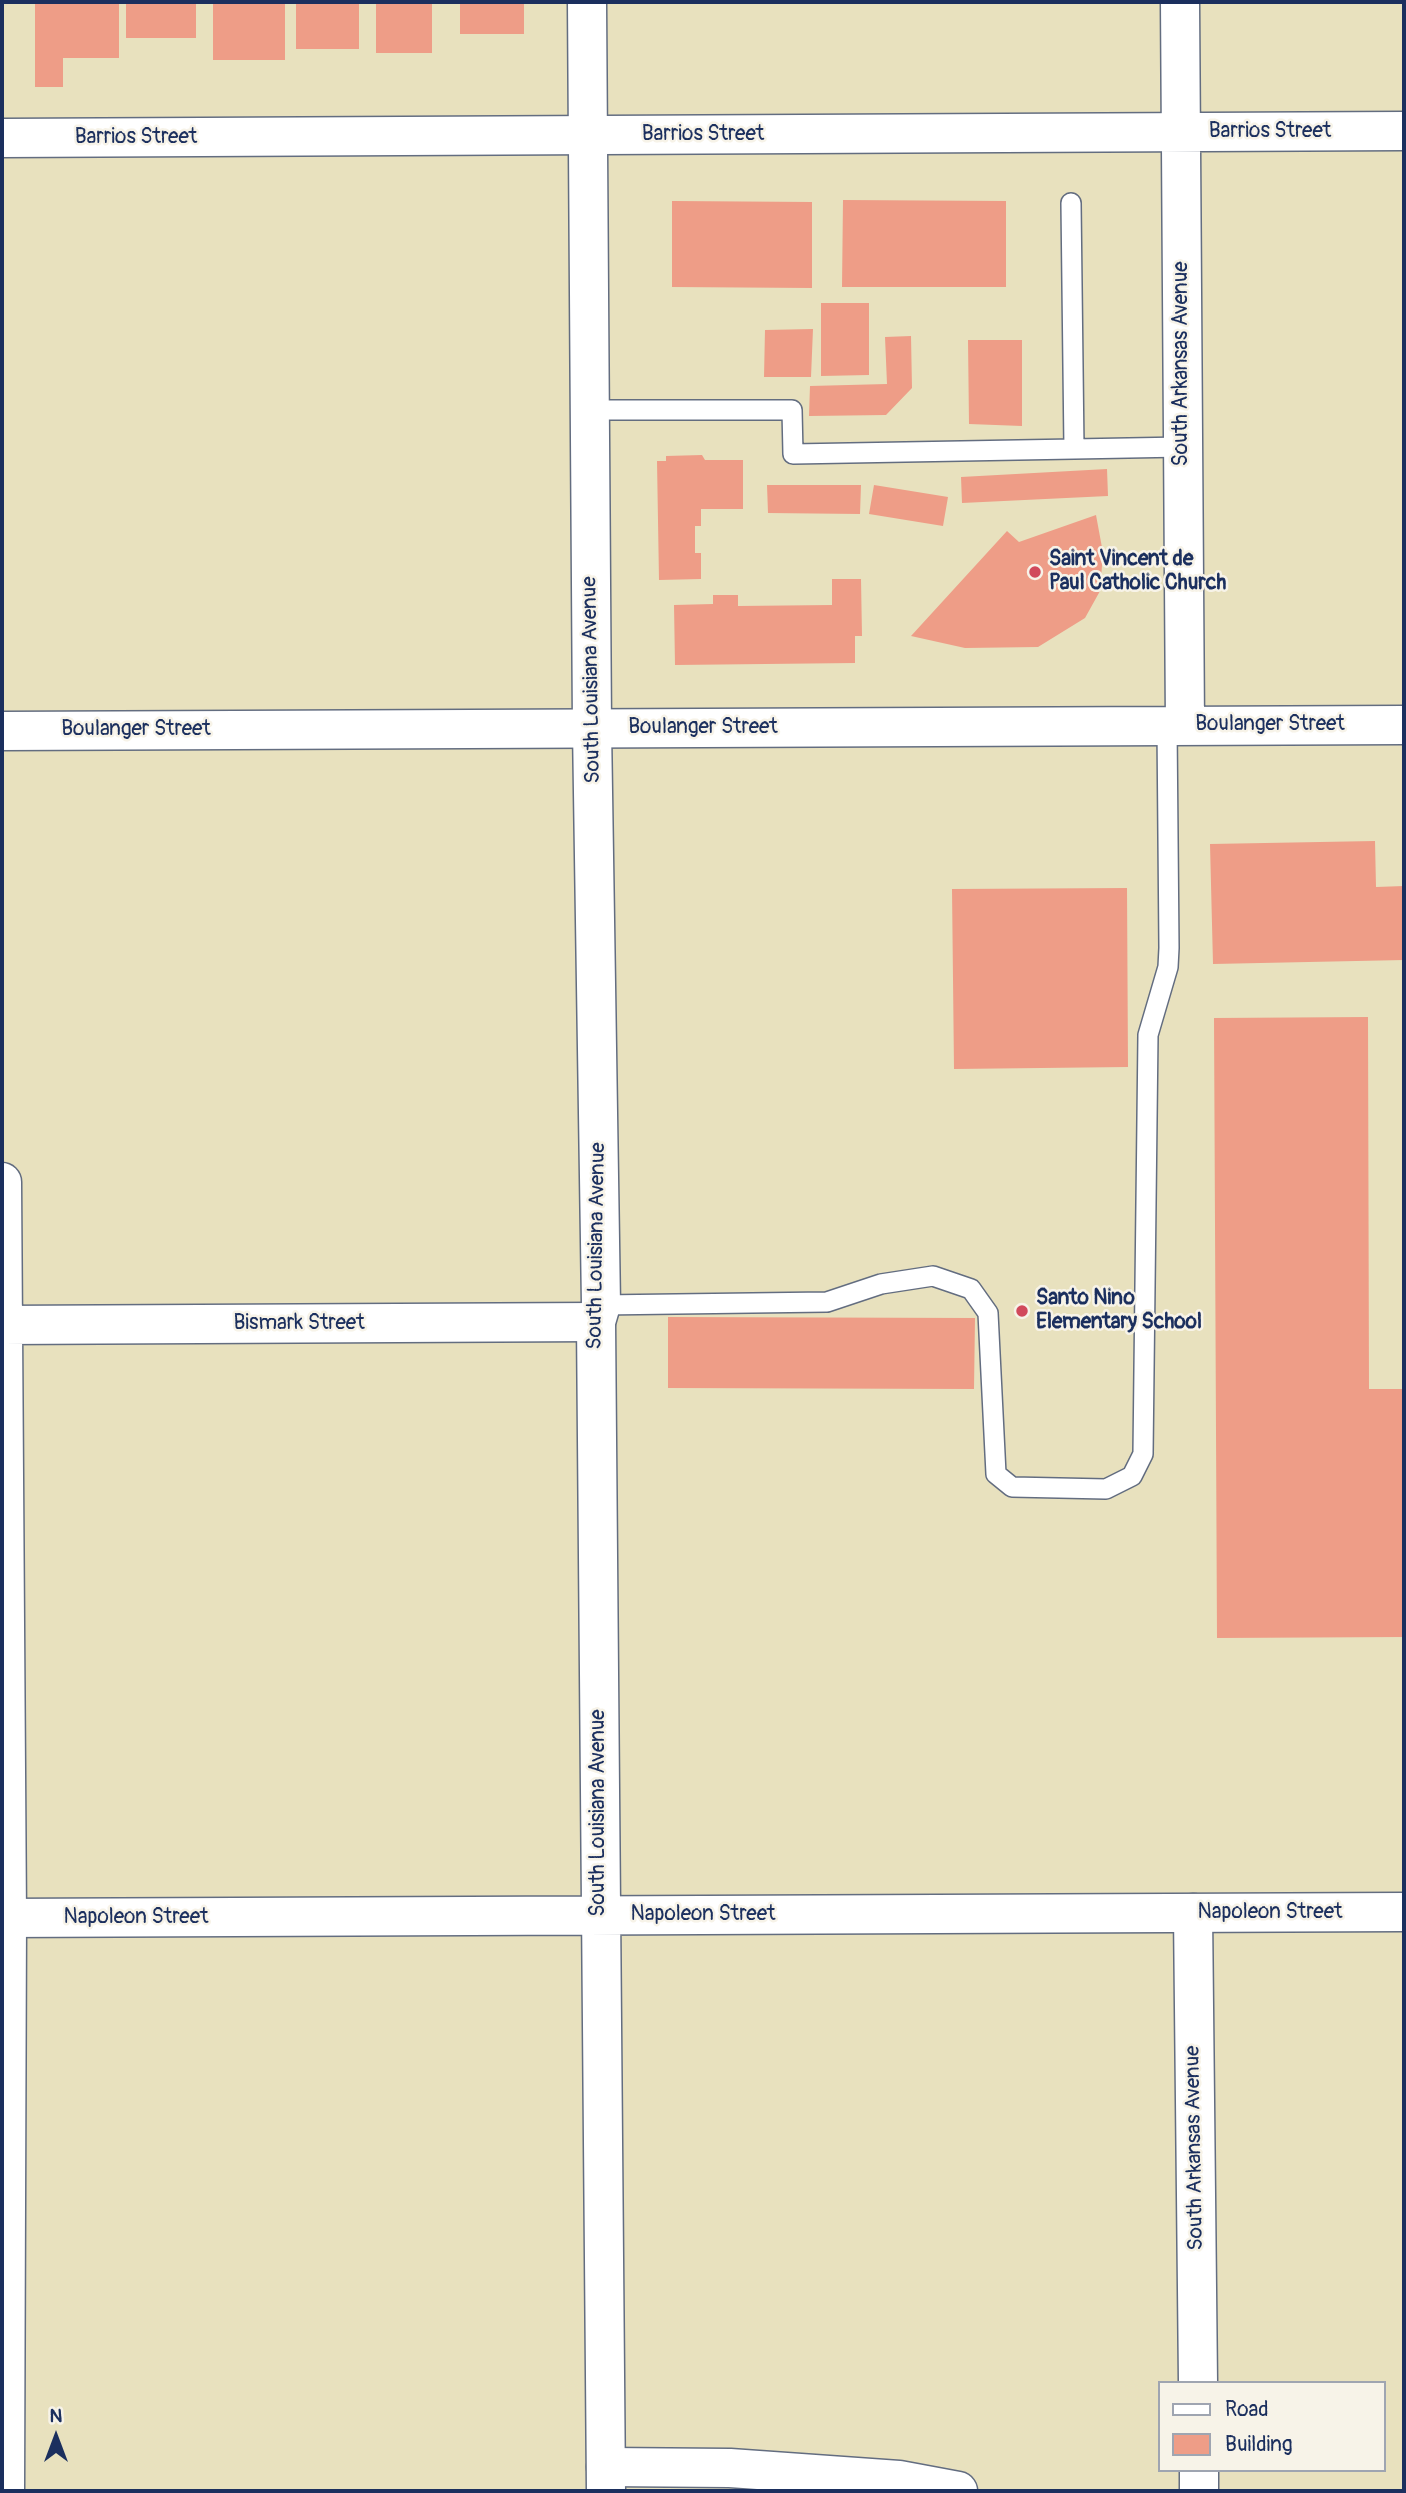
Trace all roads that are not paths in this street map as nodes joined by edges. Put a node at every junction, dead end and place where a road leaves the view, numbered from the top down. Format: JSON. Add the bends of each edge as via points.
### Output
{"nodes":[{"id":1,"x":587,"y":2,"type":"edge"},
{"id":2,"x":1180,"y":2,"type":"edge"},
{"id":3,"x":1404,"y":131,"type":"edge"},
{"id":4,"x":1181,"y":132,"type":"junction"},
{"id":5,"x":588,"y":135,"type":"junction"},
{"id":6,"x":2,"y":138,"type":"edge"},
{"id":7,"x":1071,"y":203,"type":"dead end"},
{"id":8,"x":589,"y":410,"type":"junction"},
{"id":9,"x":1183,"y":447,"type":"junction"},
{"id":10,"x":1074,"y":449,"type":"junction"},
{"id":11,"x":1404,"y":725,"type":"edge"},
{"id":12,"x":1176,"y":726,"type":"junction"},
{"id":13,"x":592,"y":728,"type":"junction"},
{"id":14,"x":2,"y":731,"type":"edge"},
{"id":15,"x":2,"y":1182,"type":"edge"},
{"id":16,"x":598,"y":1314,"type":"junction"},
{"id":17,"x":2,"y":1325,"type":"edge"},
{"id":18,"x":1404,"y":1912,"type":"edge"},
{"id":19,"x":1193,"y":1913,"type":"junction"},
{"id":20,"x":600,"y":1916,"type":"junction"},
{"id":21,"x":4,"y":1919,"type":"edge"},
{"id":22,"x":1198,"y":2381,"type":"edge"},
{"id":23,"x":1199,"y":2472,"type":"edge"},
{"id":24,"x":606,"y":2479,"type":"edge"},
{"id":25,"x":5,"y":2491,"type":"edge"},
{"id":26,"x":958,"y":2491,"type":"edge"},
{"id":27,"x":1199,"y":2491,"type":"edge"}],
"edges":[{"from":1,"to":5,"type":"street","name":"South Louisiana Avenue"},
{"from":2,"to":4,"type":"street","name":"South Arkansas Avenue"},
{"from":3,"to":4,"type":"street","name":"Barrios Street"},
{"from":4,"to":5,"type":"street","name":"Barrios Street"},
{"from":4,"to":9,"type":"street","name":"South Arkansas Avenue"},
{"from":5,"to":6,"type":"street","name":"Barrios Street"},
{"from":5,"to":8,"type":"street","name":"South Louisiana Avenue"},
{"from":7,"to":10,"type":"lane"},
{"from":8,"to":10,"type":"lane","via":[[792,410],[793,454]]},
{"from":8,"to":13,"type":"street","name":"South Louisiana Avenue"},
{"from":9,"to":10,"type":"lane"},
{"from":9,"to":12,"type":"street","name":"South Arkansas Avenue"},
{"from":11,"to":12,"type":"street","name":"Boulanger Street"},
{"from":12,"to":13,"type":"street","name":"Boulanger Street"},
{"from":12,"to":16,"type":"lane","via":[[1170,948],[1147,1035],[1143,1454],[1132,1476],[1106,1489],[1012,1487],[996,1474],[988,1313],[971,1289],[933,1276],[881,1284],[827,1302]]},
{"from":13,"to":14,"type":"street","name":"Boulanger Street"},
{"from":13,"to":16,"type":"street","name":"South Louisiana Avenue"},
{"from":15,"to":17,"type":"street"},
{"from":16,"to":17,"type":"street","name":"Bismark Street"},
{"from":16,"to":20,"type":"street","name":"South Louisiana Avenue"},
{"from":17,"to":21,"type":"street"},
{"from":18,"to":19,"type":"street","name":"Napoleon Street"},
{"from":19,"to":20,"type":"street","name":"Napoleon Street"},
{"from":19,"to":22,"type":"street","name":"South Arkansas Avenue"},
{"from":20,"to":21,"type":"street","name":"Napoleon Street"},
{"from":20,"to":24,"type":"street","name":"South Louisiana Avenue"},
{"from":21,"to":25,"type":"street"},
{"from":23,"to":27,"type":"street"},
{"from":24,"to":26,"type":"street","via":[[730,2468],[899,2480]]}]}
